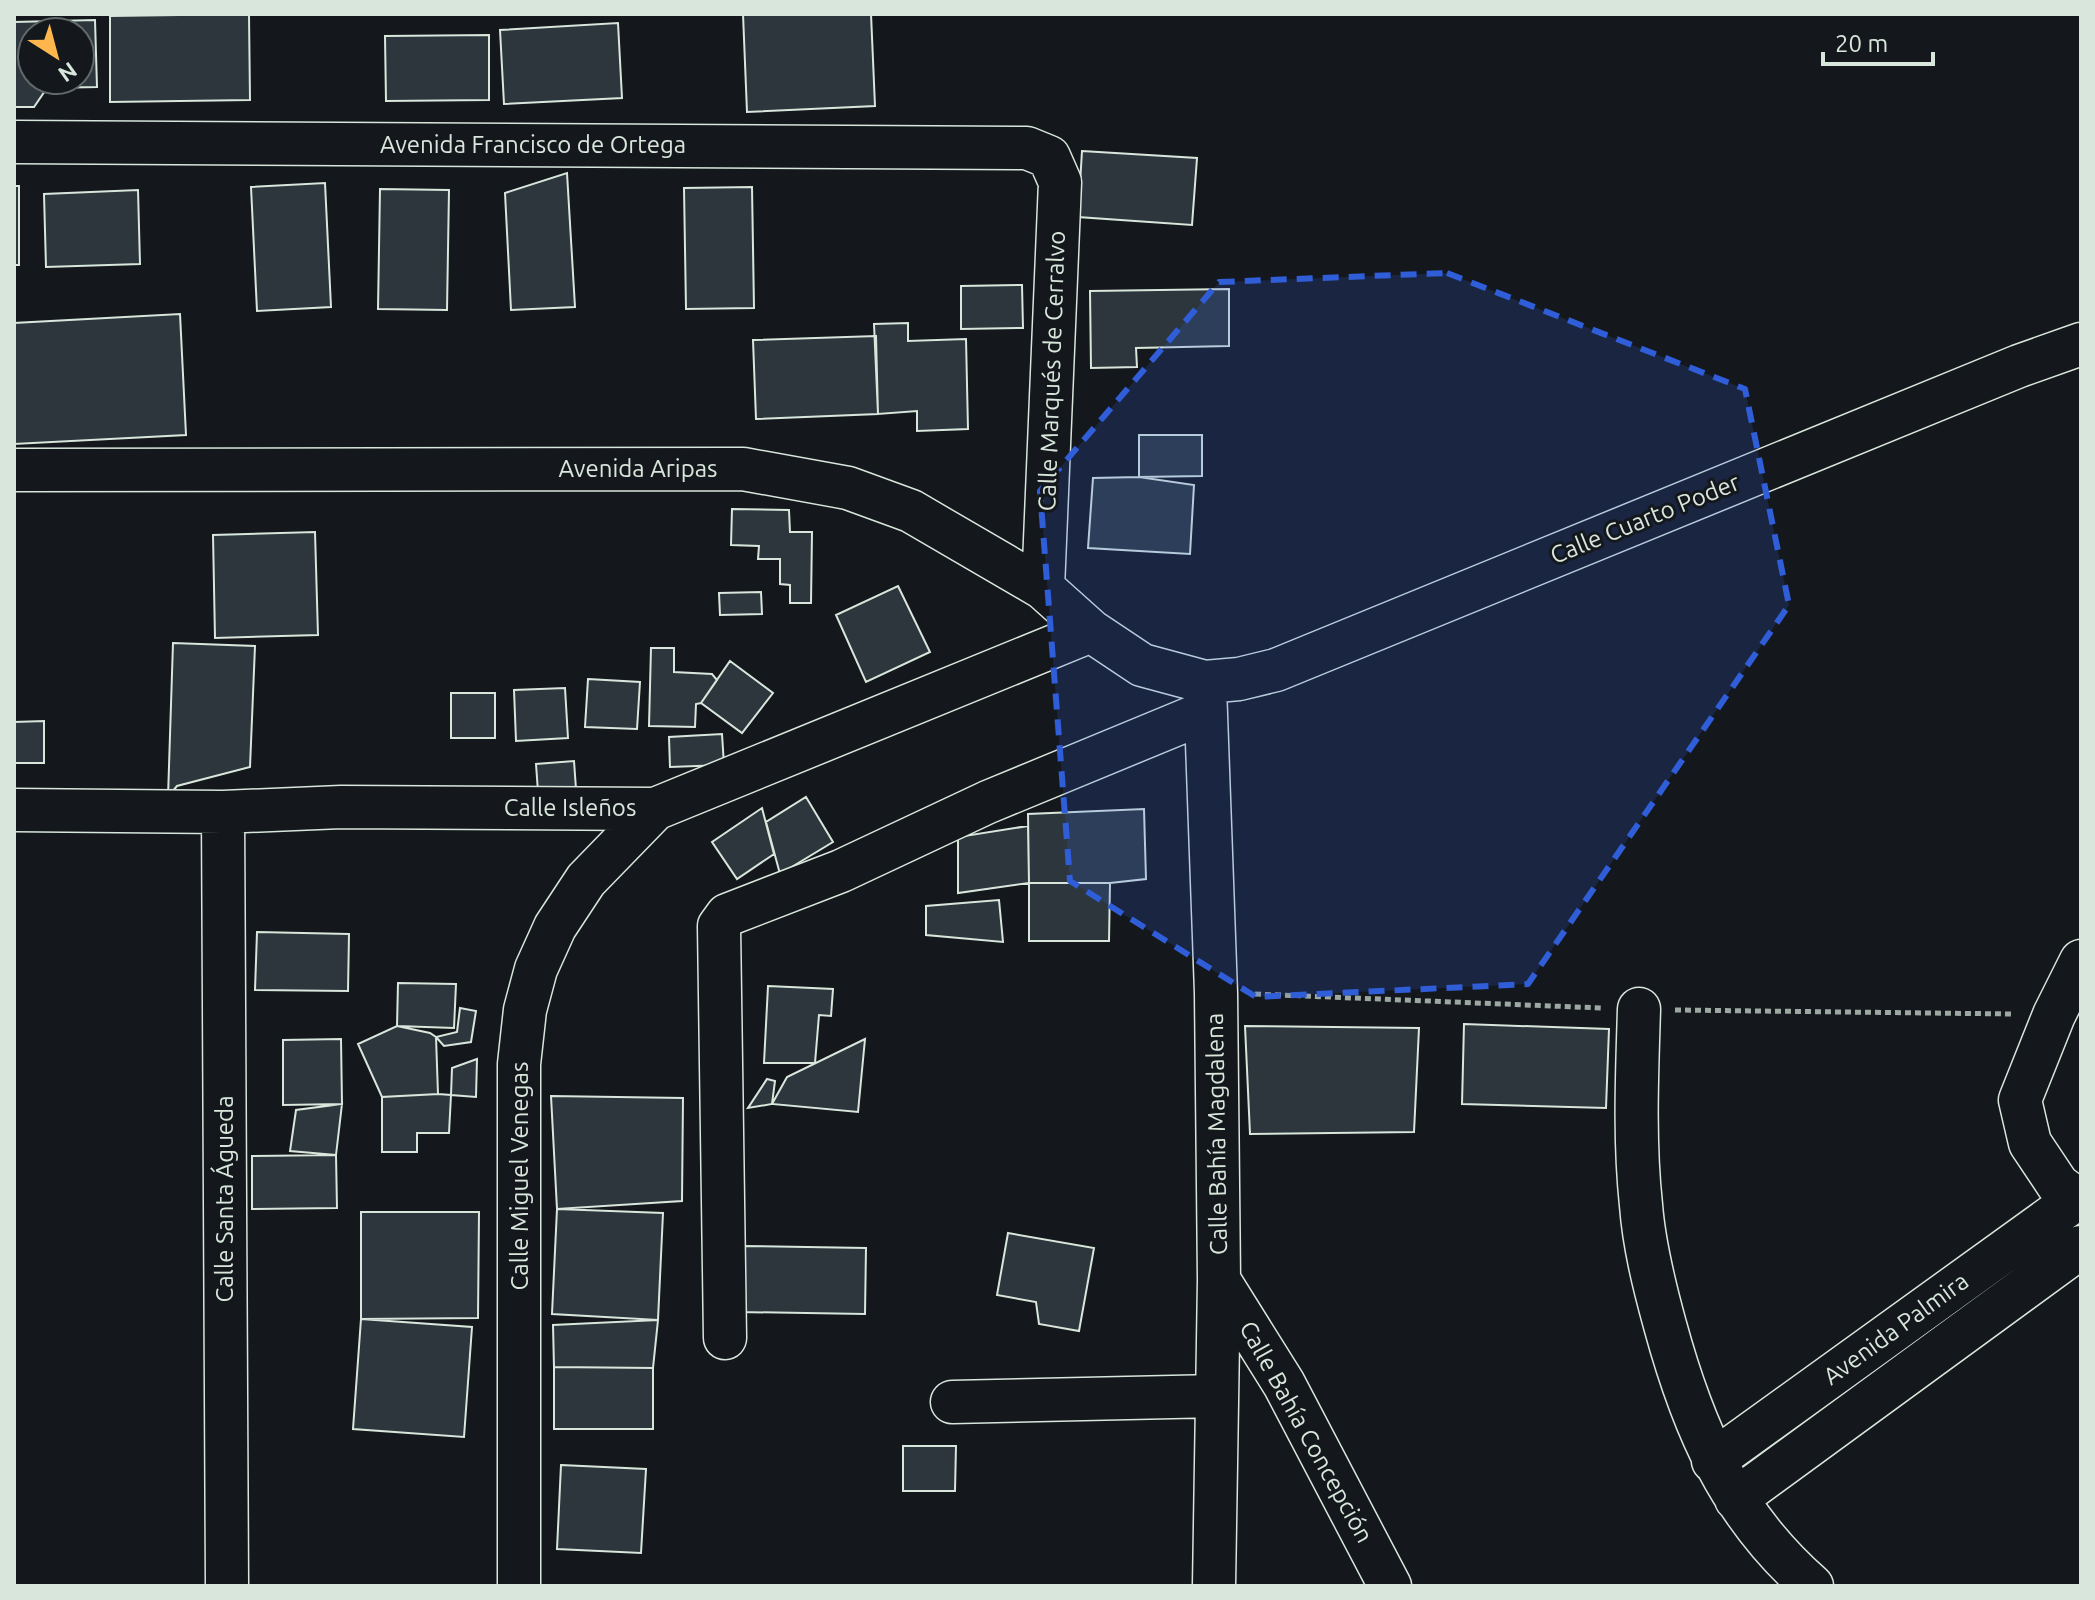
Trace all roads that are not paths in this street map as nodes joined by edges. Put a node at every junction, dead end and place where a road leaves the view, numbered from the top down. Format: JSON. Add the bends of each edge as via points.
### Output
{"nodes":[{"id":1,"x":14,"y":142,"type":"edge"},
{"id":2,"x":1049,"y":157,"type":"joint"},
{"id":3,"x":2081,"y":344,"type":"edge"},
{"id":4,"x":14,"y":470,"type":"edge"},
{"id":5,"x":1043,"y":588,"type":"junction"},
{"id":6,"x":1091,"y":631,"type":"junction"},
{"id":7,"x":1206,"y":697,"type":"junction"},
{"id":8,"x":655,"y":809,"type":"junction"},
{"id":9,"x":14,"y":810,"type":"edge"},
{"id":10,"x":223,"y":812,"type":"junction"},
{"id":11,"x":2081,"y":961,"type":"edge"},
{"id":12,"x":1639,"y":1009,"type":"dead end"},
{"id":13,"x":2078,"y":1201,"type":"edge"},
{"id":14,"x":2081,"y":1247,"type":"edge"},
{"id":15,"x":1219,"y":1280,"type":"junction"},
{"id":16,"x":725,"y":1338,"type":"dead end"},
{"id":17,"x":1217,"y":1396,"type":"junction"},
{"id":18,"x":952,"y":1402,"type":"dead end"},
{"id":19,"x":1713,"y":1461,"type":"junction"},
{"id":20,"x":1736,"y":1499,"type":"junction"},
{"id":21,"x":227,"y":1586,"type":"edge"},
{"id":22,"x":519,"y":1586,"type":"edge"},
{"id":23,"x":1214,"y":1586,"type":"edge"},
{"id":24,"x":1390,"y":1586,"type":"edge"},
{"id":25,"x":1812,"y":1586,"type":"edge"}],
"edges":[{"from":1,"to":2,"type":"street","name":"Avenida Francisco de Ortega","via":[[1027,148]]},
{"from":2,"to":5,"type":"street","name":"Calle Marqués de Cerralvo","via":[[1060,182]]},
{"from":3,"to":7,"type":"street","name":"Calle Cuarto Poder","via":[[1276,670],[1239,679]]},
{"from":4,"to":5,"type":"street","name":"Avenida Aripas","via":[[743,469],[848,488],[911,511]]},
{"from":5,"to":6,"type":"street","name":"Avenida Aripas"},
{"from":6,"to":7,"type":"street","name":"Avenida Aripas","via":[[1142,665]]},
{"from":6,"to":8,"type":"street","name":"Calle Isleños"},
{"from":7,"to":15,"type":"street","name":"Calle Bahía Magdalena"},
{"from":7,"to":16,"type":"street","via":[[841,871],[727,915],[719,926]]},
{"from":8,"to":10,"type":"street","name":"Calle Isleños","via":[[341,807]]},
{"from":8,"to":22,"type":"street","name":"Calle Miguel Venegas","via":[[586,880],[555,927],[525,1010],[519,1064]]},
{"from":9,"to":10,"type":"street","name":"Calle Isleños"},
{"from":10,"to":21,"type":"street","name":"Calle Santa Águeda"},
{"from":11,"to":13,"type":"street","via":[[2020,1100],[2030,1143],[2058,1185]]},
{"from":12,"to":19,"type":"street","via":[[1636,1131],[1641,1207],[1676,1368]]},
{"from":13,"to":19,"type":"street","name":"Avenida Palmira"},
{"from":14,"to":20,"type":"street","name":"Avenida Palmira"},
{"from":15,"to":17,"type":"street","name":"Calle Bahía Magdalena"},
{"from":15,"to":24,"type":"street","name":"Calle Bahía Concepción","via":[[1284,1384]]},
{"from":17,"to":18,"type":"street"},
{"from":17,"to":23,"type":"street","name":"Calle Bahía Magdalena"},
{"from":19,"to":20,"type":"street"},
{"from":20,"to":25,"type":"street","via":[[1781,1557]]}]}
